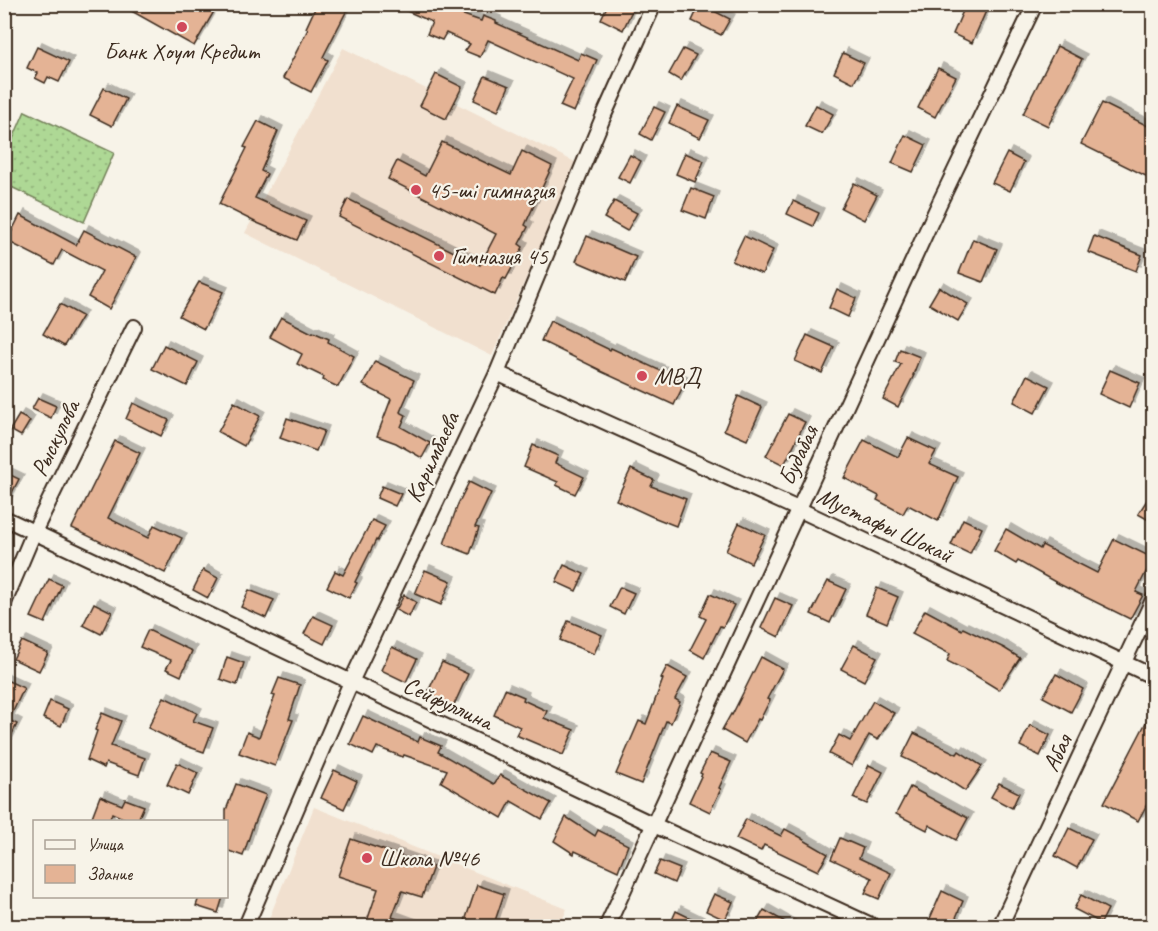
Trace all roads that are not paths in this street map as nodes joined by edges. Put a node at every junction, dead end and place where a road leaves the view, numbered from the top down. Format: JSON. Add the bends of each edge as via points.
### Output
{"nodes":[{"id":1,"x":654,"y":4,"type":"edge"},
{"id":2,"x":1035,"y":4,"type":"edge"},
{"id":3,"x":134,"y":327,"type":"dead end"},
{"id":4,"x":497,"y":373,"type":"junction"},
{"id":5,"x":798,"y":509,"type":"junction"},
{"id":6,"x":4,"y":518,"type":"edge"},
{"id":7,"x":34,"y":532,"type":"junction"},
{"id":8,"x":1154,"y":598,"type":"edge"},
{"id":9,"x":4,"y":603,"type":"edge"},
{"id":10,"x":1124,"y":663,"type":"junction"},
{"id":11,"x":1154,"y":677,"type":"edge"},
{"id":12,"x":351,"y":682,"type":"junction"},
{"id":13,"x":654,"y":825,"type":"junction"},
{"id":14,"x":246,"y":927,"type":"edge"},
{"id":15,"x":607,"y":927,"type":"edge"},
{"id":16,"x":873,"y":927,"type":"edge"},
{"id":17,"x":1000,"y":927,"type":"edge"}],
"edges":[{"from":1,"to":4,"type":"street","name":"Каримбаева"},
{"from":2,"to":5,"type":"street","name":"Будабая"},
{"from":3,"to":7,"type":"street","name":"Рыскулова"},
{"from":4,"to":5,"type":"street","name":"Мустафы Шокай"},
{"from":4,"to":12,"type":"street","name":"Каримбаева"},
{"from":5,"to":10,"type":"street","name":"Мустафы Шокай"},
{"from":5,"to":13,"type":"street","name":"Будабая"},
{"from":6,"to":7,"type":"street","name":"Сейфуллина"},
{"from":7,"to":9,"type":"street","name":"Рыскулова"},
{"from":7,"to":12,"type":"street","name":"Сейфуллина"},
{"from":8,"to":10,"type":"street","name":"Абая"},
{"from":10,"to":11,"type":"street","name":"Мустафы Шокай"},
{"from":10,"to":17,"type":"street","name":"Абая"},
{"from":12,"to":13,"type":"street","name":"Сейфуллина"},
{"from":12,"to":14,"type":"street","name":"Каримбаева"},
{"from":13,"to":15,"type":"street","name":"Будабая"},
{"from":13,"to":16,"type":"street","name":"Сейфуллина"}]}
